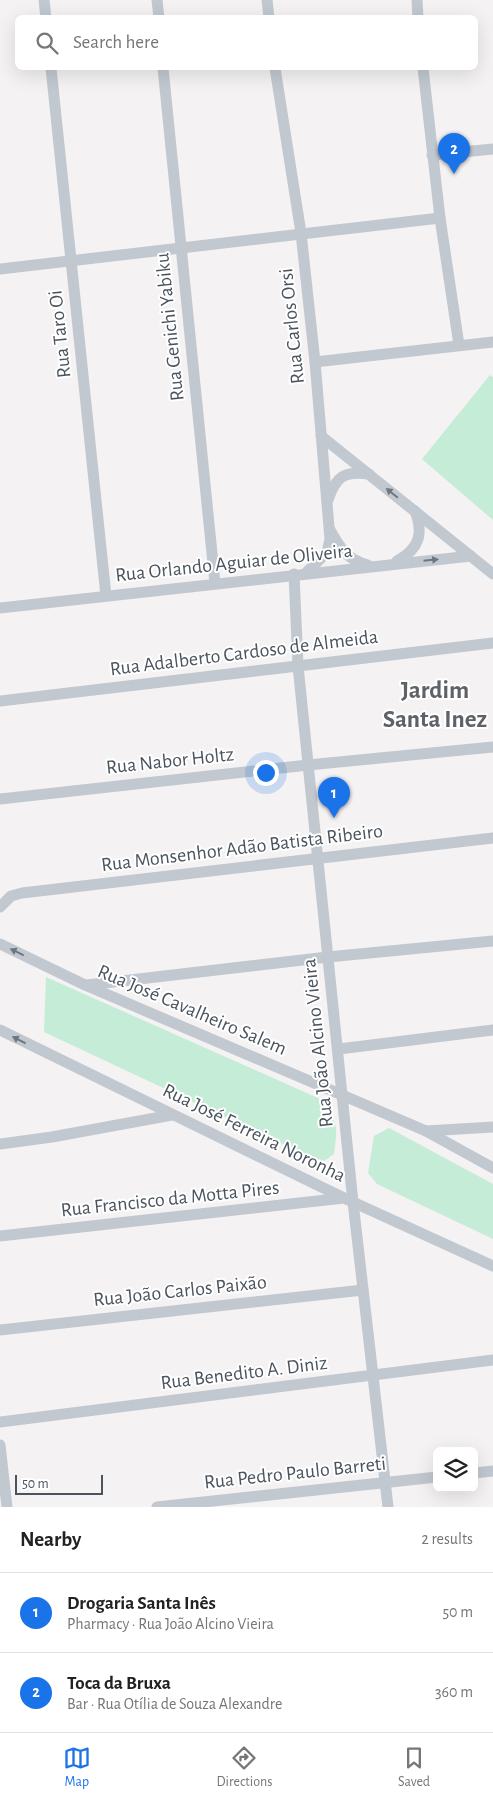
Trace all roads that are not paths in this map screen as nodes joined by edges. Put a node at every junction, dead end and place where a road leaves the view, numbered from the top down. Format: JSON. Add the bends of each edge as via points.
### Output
{"nodes":[{"id":1,"x":44,"y":0,"type":"edge"},
{"id":2,"x":157,"y":0,"type":"edge"},
{"id":3,"x":268,"y":0,"type":"edge"},
{"id":4,"x":416,"y":0,"type":"edge"},
{"id":5,"x":46,"y":15,"type":"edge"},
{"id":6,"x":159,"y":15,"type":"edge"},
{"id":7,"x":269,"y":15,"type":"edge"},
{"id":8,"x":418,"y":15,"type":"edge"},
{"id":9,"x":51,"y":70,"type":"edge"},
{"id":10,"x":163,"y":70,"type":"edge"},
{"id":11,"x":275,"y":70,"type":"edge"},
{"id":12,"x":423,"y":70,"type":"edge"},
{"id":13,"x":493,"y":149,"type":"edge"},
{"id":14,"x":432,"y":154,"type":"junction"},
{"id":15,"x":440,"y":218,"type":"junction"},
{"id":16,"x":301,"y":233,"type":"junction"},
{"id":17,"x":180,"y":248,"type":"junction"},
{"id":18,"x":71,"y":261,"type":"junction"},
{"id":19,"x":0,"y":269,"type":"edge"},
{"id":20,"x":490,"y":343,"type":"edge"},
{"id":21,"x":459,"y":345,"type":"junction"},
{"id":22,"x":315,"y":362,"type":"junction"},
{"id":23,"x":321,"y":436,"type":"junction"},
{"id":24,"x":369,"y":474,"type":"junction"},
{"id":25,"x":327,"y":504,"type":"junction"},
{"id":26,"x":415,"y":511,"type":"junction"},
{"id":27,"x":329,"y":529,"type":"junction"},
{"id":28,"x":471,"y":556,"type":"junction"},
{"id":29,"x":391,"y":564,"type":"junction"},
{"id":30,"x":372,"y":566,"type":"junction"},
{"id":31,"x":306,"y":573,"type":"junction"},
{"id":32,"x":294,"y":574,"type":"junction"},
{"id":33,"x":493,"y":574,"type":"edge"},
{"id":34,"x":216,"y":584,"type":"junction"},
{"id":35,"x":106,"y":596,"type":"junction"},
{"id":36,"x":0,"y":608,"type":"edge"},
{"id":37,"x":493,"y":642,"type":"edge"},
{"id":38,"x":298,"y":666,"type":"junction"},
{"id":39,"x":0,"y":701,"type":"edge"},
{"id":40,"x":493,"y":747,"type":"edge"},
{"id":41,"x":308,"y":765,"type":"junction"},
{"id":42,"x":0,"y":799,"type":"edge"},
{"id":43,"x":493,"y":838,"type":"edge"},
{"id":44,"x":318,"y":858,"type":"junction"},
{"id":45,"x":0,"y":907,"type":"edge"},
{"id":46,"x":493,"y":941,"type":"edge"},
{"id":47,"x":0,"y":944,"type":"edge"},
{"id":48,"x":328,"y":957,"type":"junction"},
{"id":49,"x":85,"y":985,"type":"junction"},
{"id":50,"x":0,"y":1030,"type":"edge"},
{"id":51,"x":493,"y":1030,"type":"edge"},
{"id":52,"x":339,"y":1049,"type":"junction"},
{"id":53,"x":343,"y":1094,"type":"junction"},
{"id":54,"x":172,"y":1115,"type":"junction"},
{"id":55,"x":493,"y":1127,"type":"edge"},
{"id":56,"x":426,"y":1131,"type":"junction"},
{"id":57,"x":0,"y":1144,"type":"edge"},
{"id":58,"x":493,"y":1168,"type":"edge"},
{"id":59,"x":349,"y":1200,"type":"junction"},
{"id":60,"x":0,"y":1236,"type":"edge"},
{"id":61,"x":493,"y":1266,"type":"edge"},
{"id":62,"x":363,"y":1290,"type":"junction"},
{"id":63,"x":0,"y":1330,"type":"edge"},
{"id":64,"x":493,"y":1360,"type":"edge"},
{"id":65,"x":373,"y":1375,"type":"junction"},
{"id":66,"x":0,"y":1422,"type":"edge"},
{"id":67,"x":0,"y":1445,"type":"edge"},
{"id":68,"x":493,"y":1471,"type":"edge"},
{"id":69,"x":478,"y":1473,"type":"edge"},
{"id":70,"x":433,"y":1477,"type":"edge"},
{"id":71,"x":385,"y":1482,"type":"junction"},
{"id":72,"x":7,"y":1507,"type":"edge"},
{"id":73,"x":157,"y":1507,"type":"edge"},
{"id":74,"x":388,"y":1507,"type":"edge"}],
"edges":[{"from":1,"to":5,"type":"street"},
{"from":2,"to":6,"type":"street"},
{"from":3,"to":7,"type":"street"},
{"from":4,"to":8,"type":"street"},
{"from":9,"to":18,"type":"street","name":"Rua Taro Oi"},
{"from":10,"to":17,"type":"street","name":"Rua Genichi Yabiku"},
{"from":11,"to":16,"type":"street","name":"Rua Carlos Orsi"},
{"from":12,"to":14,"type":"street"},
{"from":13,"to":14,"type":"street"},
{"from":14,"to":15,"type":"street"},
{"from":15,"to":16,"type":"street"},
{"from":15,"to":21,"type":"street"},
{"from":16,"to":17,"type":"street"},
{"from":16,"to":22,"type":"street","name":"Rua Carlos Orsi"},
{"from":17,"to":18,"type":"street"},
{"from":17,"to":34,"type":"street","name":"Rua Genichi Yabiku"},
{"from":18,"to":19,"type":"street"},
{"from":18,"to":35,"type":"street","name":"Rua Taro Oi"},
{"from":20,"to":21,"type":"street"},
{"from":21,"to":22,"type":"street"},
{"from":22,"to":23,"type":"street","name":"Rua Carlos Orsi"},
{"from":23,"to":24,"type":"street"},
{"from":23,"to":25,"type":"street","name":"Rua Carlos Orsi"},
{"from":24,"to":25,"type":"street","via":[[342,476]]},
{"from":26,"to":24,"type":"street","one_way":true},
{"from":25,"to":27,"type":"street","name":"Rua Carlos Orsi"},
{"from":26,"to":28,"type":"street"},
{"from":26,"to":29,"type":"street","via":[[420,522],[415,548]]},
{"from":27,"to":30,"type":"street","via":[[342,551],[360,563]]},
{"from":27,"to":31,"type":"street","name":"Rua Carlos Orsi","via":[[327,552]]},
{"from":29,"to":28,"type":"street","name":"Rua Orlando Aguiar de Oliveira","one_way":true},
{"from":28,"to":33,"type":"street"},
{"from":29,"to":30,"type":"street","name":"Rua Orlando Aguiar de Oliveira"},
{"from":30,"to":31,"type":"street","name":"Rua Orlando Aguiar de Oliveira"},
{"from":31,"to":32,"type":"street","name":"Rua Orlando Aguiar de Oliveira"},
{"from":32,"to":34,"type":"street","name":"Rua Orlando Aguiar de Oliveira"},
{"from":32,"to":38,"type":"street","name":"Rua João Alcino Vieira"},
{"from":34,"to":35,"type":"street","name":"Rua Orlando Aguiar de Oliveira"},
{"from":35,"to":36,"type":"street","name":"Rua Orlando Aguiar de Oliveira"},
{"from":37,"to":38,"type":"street","name":"Rua Adalberto Cardoso de Almeida"},
{"from":38,"to":39,"type":"street","name":"Rua Adalberto Cardoso de Almeida"},
{"from":38,"to":41,"type":"street","name":"Rua João Alcino Vieira"},
{"from":40,"to":41,"type":"street","name":"Rua Nabor Holtz"},
{"from":41,"to":42,"type":"street","name":"Rua Nabor Holtz"},
{"from":41,"to":44,"type":"street","name":"Rua João Alcino Vieira"},
{"from":43,"to":44,"type":"street","name":"Rua Monsenhor Adão Batista Ribeiro"},
{"from":44,"to":45,"type":"street","name":"Rua Monsenhor Adão Batista Ribeiro","via":[[22,893],[11,896]]},
{"from":44,"to":48,"type":"street","name":"Rua João Alcino Vieira"},
{"from":46,"to":48,"type":"street"},
{"from":49,"to":47,"type":"street","name":"Rua José Cavalheiro Salem","one_way":true},
{"from":48,"to":49,"type":"street"},
{"from":48,"to":52,"type":"street","name":"Rua João Alcino Vieira"},
{"from":49,"to":53,"type":"street","name":"Rua José Cavalheiro Salem"},
{"from":54,"to":50,"type":"street","name":"Rua José Ferreira Noronha","one_way":true},
{"from":51,"to":52,"type":"street"},
{"from":52,"to":53,"type":"street","name":"Rua João Alcino Vieira"},
{"from":53,"to":56,"type":"street","name":"Rua José Cavalheiro Salem"},
{"from":53,"to":59,"type":"street","name":"Rua João Alcino Vieira"},
{"from":54,"to":57,"type":"street"},
{"from":54,"to":59,"type":"street","name":"Rua José Ferreira Noronha"},
{"from":55,"to":56,"type":"street","name":"Rua José Cavalheiro Salem"},
{"from":56,"to":58,"type":"street","name":"Rua José Cavalheiro Salem"},
{"from":59,"to":60,"type":"street","name":"Rua Francisco da Motta Pires"},
{"from":59,"to":61,"type":"street","name":"Rua José Ferreira Noronha"},
{"from":59,"to":62,"type":"street","name":"Rua João Alcino Vieira"},
{"from":62,"to":63,"type":"street","name":"Rua João Carlos Paixão"},
{"from":62,"to":65,"type":"street","name":"Rua João Alcino Vieira"},
{"from":64,"to":65,"type":"street","name":"Rua Benedito A. Diniz"},
{"from":65,"to":66,"type":"street","name":"Rua Benedito A. Diniz"},
{"from":65,"to":71,"type":"street","name":"Rua João Alcino Vieira"},
{"from":67,"to":72,"type":"street"},
{"from":68,"to":69,"type":"street"},
{"from":70,"to":71,"type":"street","name":"Rua Pedro Paulo Barreti"},
{"from":71,"to":73,"type":"street","name":"Rua Pedro Paulo Barreti"},
{"from":71,"to":74,"type":"street","name":"Rua João Alcino Vieira"}]}
